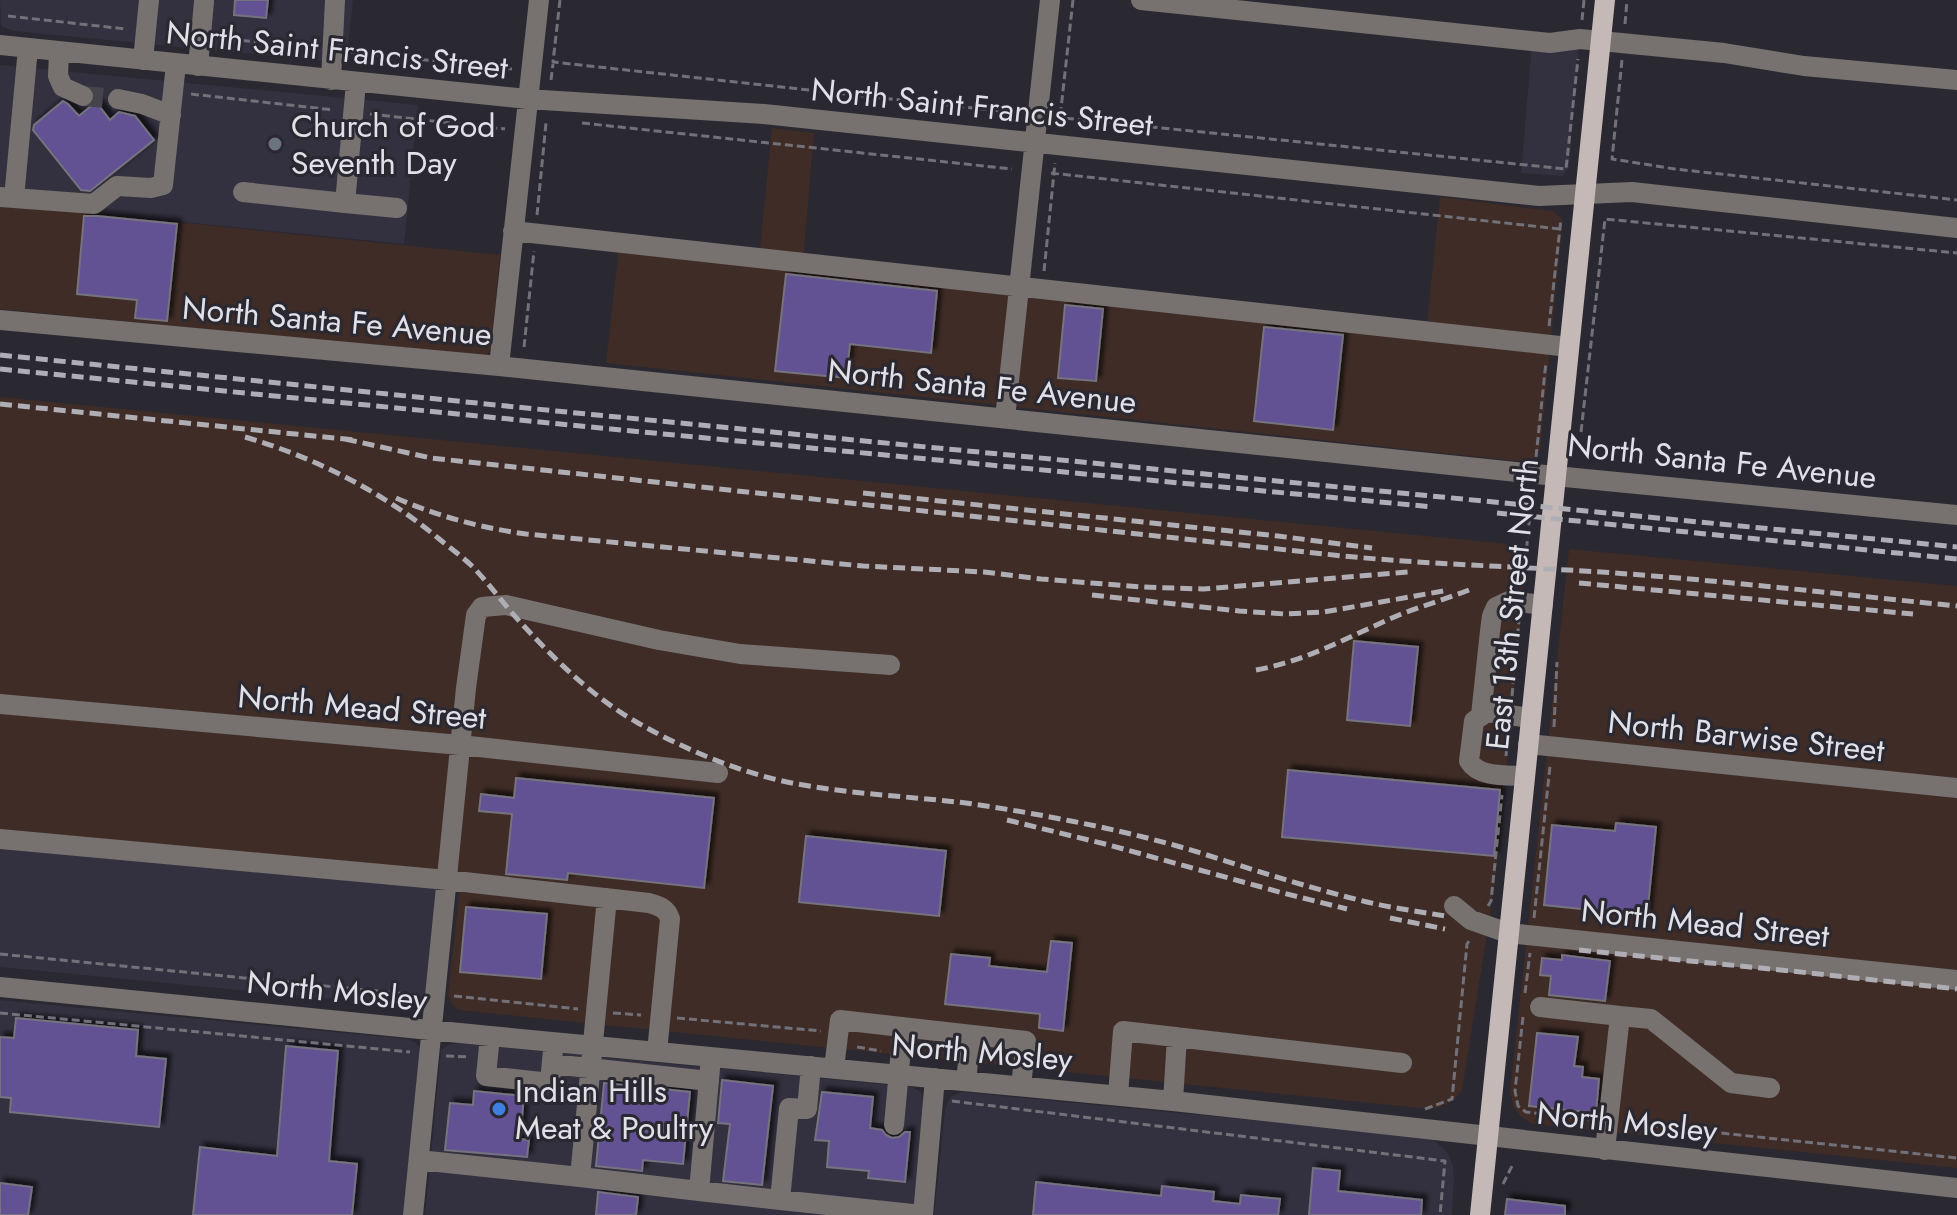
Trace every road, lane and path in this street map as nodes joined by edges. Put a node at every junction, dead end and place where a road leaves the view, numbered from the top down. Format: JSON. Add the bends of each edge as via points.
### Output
{"nodes":[{"id":1,"x":149,"y":0,"type":"edge"},
{"id":2,"x":335,"y":0,"type":"edge"},
{"id":3,"x":539,"y":0,"type":"edge"},
{"id":4,"x":560,"y":0,"type":"edge"},
{"id":5,"x":1050,"y":0,"type":"edge"},
{"id":6,"x":1141,"y":0,"type":"edge"},
{"id":7,"x":1584,"y":0,"type":"edge"},
{"id":8,"x":1605,"y":0,"type":"edge"},
{"id":9,"x":1627,"y":0,"type":"edge"},
{"id":10,"x":204,"y":2,"type":"dead end"},
{"id":11,"x":1590,"y":40,"type":"junction"},
{"id":12,"x":1623,"y":43,"type":"junction"},
{"id":13,"x":0,"y":45,"type":"edge"},
{"id":14,"x":28,"y":48,"type":"junction"},
{"id":15,"x":59,"y":51,"type":"junction"},
{"id":16,"x":143,"y":60,"type":"junction"},
{"id":17,"x":176,"y":64,"type":"junction"},
{"id":18,"x":198,"y":66,"type":"junction"},
{"id":19,"x":331,"y":80,"type":"junction"},
{"id":20,"x":1957,"y":80,"type":"edge"},
{"id":21,"x":356,"y":83,"type":"junction"},
{"id":22,"x":83,"y":96,"type":"tunnel mouth"},
{"id":23,"x":118,"y":99,"type":"tunnel mouth"},
{"id":24,"x":527,"y":99,"type":"junction"},
{"id":25,"x":171,"y":115,"type":"junction"},
{"id":26,"x":1038,"y":115,"type":"junction"},
{"id":27,"x":547,"y":119,"type":"dead end"},
{"id":28,"x":578,"y":123,"type":"dead end"},
{"id":29,"x":1034,"y":143,"type":"junction"},
{"id":30,"x":1031,"y":171,"type":"junction"},
{"id":31,"x":243,"y":192,"type":"dead end"},
{"id":32,"x":1586,"y":193,"type":"junction"},
{"id":33,"x":7,"y":198,"type":"edge"},
{"id":34,"x":1957,"y":200,"type":"edge"},
{"id":35,"x":345,"y":203,"type":"junction"},
{"id":36,"x":397,"y":208,"type":"dead end"},
{"id":37,"x":1561,"y":219,"type":"dead end"},
{"id":38,"x":1957,"y":228,"type":"edge"},
{"id":39,"x":1560,"y":229,"type":"junction"},
{"id":40,"x":513,"y":231,"type":"junction"},
{"id":41,"x":536,"y":233,"type":"junction"},
{"id":42,"x":1957,"y":253,"type":"edge"},
{"id":43,"x":1019,"y":286,"type":"junction"},
{"id":44,"x":0,"y":320,"type":"edge"},
{"id":45,"x":1547,"y":345,"type":"junction"},
{"id":46,"x":524,"y":347,"type":"dead end"},
{"id":47,"x":1569,"y":347,"type":"junction"},
{"id":48,"x":499,"y":366,"type":"junction"},
{"id":49,"x":1005,"y":418,"type":"junction"},
{"id":50,"x":1581,"y":432,"type":"dead end"},
{"id":51,"x":1534,"y":473,"type":"junction"},
{"id":52,"x":1555,"y":476,"type":"junction"},
{"id":53,"x":1957,"y":515,"type":"edge"},
{"id":54,"x":1521,"y":602,"type":"junction"},
{"id":55,"x":1543,"y":605,"type":"junction"},
{"id":56,"x":1558,"y":651,"type":"dead end"},
{"id":57,"x":890,"y":665,"type":"dead end"},
{"id":58,"x":0,"y":704,"type":"edge"},
{"id":59,"x":1481,"y":715,"type":"junction"},
{"id":60,"x":1510,"y":715,"type":"junction"},
{"id":61,"x":1531,"y":718,"type":"junction"},
{"id":62,"x":1528,"y":744,"type":"junction"},
{"id":63,"x":460,"y":745,"type":"junction"},
{"id":64,"x":1552,"y":746,"type":"junction"},
{"id":65,"x":718,"y":773,"type":"dead end"},
{"id":66,"x":1514,"y":775,"type":"junction"},
{"id":67,"x":1957,"y":788,"type":"edge"},
{"id":68,"x":0,"y":839,"type":"edge"},
{"id":69,"x":447,"y":880,"type":"junction"},
{"id":70,"x":607,"y":898,"type":"junction"},
{"id":71,"x":1454,"y":906,"type":"dead end"},
{"id":72,"x":1479,"y":923,"type":"junction"},
{"id":73,"x":1508,"y":933,"type":"junction"},
{"id":74,"x":1532,"y":935,"type":"junction"},
{"id":75,"x":0,"y":954,"type":"edge"},
{"id":76,"x":1957,"y":980,"type":"edge"},
{"id":77,"x":0,"y":987,"type":"edge"},
{"id":78,"x":435,"y":996,"type":"junction"},
{"id":79,"x":1530,"y":1006,"type":"junction"},
{"id":80,"x":596,"y":1011,"type":"junction"},
{"id":81,"x":1620,"y":1016,"type":"junction"},
{"id":82,"x":660,"y":1017,"type":"junction"},
{"id":83,"x":903,"y":1027,"type":"junction"},
{"id":84,"x":431,"y":1030,"type":"junction"},
{"id":85,"x":971,"y":1035,"type":"junction"},
{"id":86,"x":490,"y":1036,"type":"junction"},
{"id":87,"x":1177,"y":1037,"type":"junction"},
{"id":88,"x":553,"y":1042,"type":"junction"},
{"id":89,"x":837,"y":1044,"type":"junction"},
{"id":90,"x":593,"y":1045,"type":"junction"},
{"id":91,"x":665,"y":1052,"type":"junction"},
{"id":92,"x":901,"y":1054,"type":"junction"},
{"id":93,"x":711,"y":1057,"type":"junction"},
{"id":94,"x":1402,"y":1063,"type":"dead end"},
{"id":95,"x":552,"y":1064,"type":"junction"},
{"id":96,"x":811,"y":1066,"type":"junction"},
{"id":97,"x":590,"y":1067,"type":"junction"},
{"id":98,"x":834,"y":1068,"type":"junction"},
{"id":99,"x":899,"y":1075,"type":"junction"},
{"id":100,"x":670,"y":1076,"type":"junction"},
{"id":101,"x":935,"y":1078,"type":"junction"},
{"id":102,"x":709,"y":1081,"type":"junction"},
{"id":103,"x":966,"y":1081,"type":"junction"},
{"id":104,"x":1021,"y":1086,"type":"junction"},
{"id":105,"x":1770,"y":1088,"type":"dead end"},
{"id":106,"x":1118,"y":1095,"type":"junction"},
{"id":107,"x":1173,"y":1101,"type":"junction"},
{"id":108,"x":1419,"y":1111,"type":"dead end"},
{"id":109,"x":1608,"y":1121,"type":"junction"},
{"id":110,"x":894,"y":1125,"type":"dead end"},
{"id":111,"x":1488,"y":1137,"type":"junction"},
{"id":112,"x":1605,"y":1150,"type":"junction"},
{"id":113,"x":1957,"y":1158,"type":"edge"},
{"id":114,"x":419,"y":1160,"type":"junction"},
{"id":115,"x":1445,"y":1161,"type":"dead end"},
{"id":116,"x":580,"y":1177,"type":"junction"},
{"id":117,"x":1957,"y":1188,"type":"edge"},
{"id":118,"x":699,"y":1191,"type":"junction"},
{"id":119,"x":780,"y":1200,"type":"junction"},
{"id":120,"x":413,"y":1215,"type":"edge"},
{"id":121,"x":922,"y":1215,"type":"edge"},
{"id":122,"x":1440,"y":1215,"type":"edge"},
{"id":123,"x":1480,"y":1215,"type":"edge"}],
"edges":[{"from":1,"to":16,"type":"street"},
{"from":2,"to":19,"type":"street"},
{"from":3,"to":24,"type":"street"},
{"from":4,"to":26,"type":"path","via":[[553,62]]},
{"from":5,"to":26,"type":"street"},
{"from":6,"to":11,"type":"street","via":[[1550,43]]},
{"from":7,"to":11,"type":"path"},
{"from":8,"to":11,"type":"main road","name":"East 13th Street North"},
{"from":9,"to":12,"type":"path"},
{"from":10,"to":18,"type":"street"},
{"from":11,"to":12,"type":"street"},
{"from":11,"to":26,"type":"path","via":[[1566,169]]},
{"from":11,"to":32,"type":"main road","name":"East 13th Street North"},
{"from":12,"to":20,"type":"street"},
{"from":12,"to":34,"type":"path","via":[[1612,159]]},
{"from":13,"to":14,"type":"street","name":"North Saint Francis Street"},
{"from":14,"to":15,"type":"street","name":"North Saint Francis Street"},
{"from":14,"to":33,"type":"street"},
{"from":15,"to":16,"type":"street","name":"North Saint Francis Street"},
{"from":15,"to":22,"type":"street","via":[[63,87]]},
{"from":16,"to":17,"type":"street","name":"North Saint Francis Street"},
{"from":17,"to":18,"type":"street","name":"North Saint Francis Street"},
{"from":17,"to":25,"type":"street"},
{"from":18,"to":19,"type":"street","name":"North Saint Francis Street"},
{"from":19,"to":21,"type":"street","name":"North Saint Francis Street"},
{"from":21,"to":24,"type":"street","name":"North Saint Francis Street"},
{"from":21,"to":35,"type":"street"},
{"from":23,"to":25,"type":"street"},
{"from":24,"to":29,"type":"street","name":"North Saint Francis Street","via":[[764,114]]},
{"from":24,"to":40,"type":"street"},
{"from":25,"to":33,"type":"street","via":[[163,185],[117,186],[94,204]]},
{"from":26,"to":29,"type":"street"},
{"from":27,"to":41,"type":"path"},
{"from":28,"to":30,"type":"path"},
{"from":29,"to":30,"type":"street"},
{"from":29,"to":32,"type":"street","name":"North Saint Francis Street","via":[[1539,196]]},
{"from":30,"to":39,"type":"path"},
{"from":30,"to":43,"type":"street"},
{"from":31,"to":35,"type":"street"},
{"from":32,"to":38,"type":"street","name":"North Saint Francis Street","via":[[1632,192]]},
{"from":32,"to":47,"type":"main road","name":"East 13th Street North"},
{"from":35,"to":36,"type":"street"},
{"from":37,"to":39,"type":"path"},
{"from":39,"to":45,"type":"path"},
{"from":40,"to":41,"type":"street"},
{"from":40,"to":48,"type":"street"},
{"from":41,"to":43,"type":"street"},
{"from":41,"to":46,"type":"path"},
{"from":42,"to":50,"type":"path","via":[[1605,219]]},
{"from":43,"to":45,"type":"street"},
{"from":43,"to":49,"type":"street"},
{"from":44,"to":48,"type":"street","name":"North Santa Fe Avenue"},
{"from":45,"to":47,"type":"street"},
{"from":45,"to":51,"type":"path"},
{"from":47,"to":52,"type":"main road","name":"East 13th Street North"},
{"from":48,"to":49,"type":"street","name":"North Santa Fe Avenue"},
{"from":49,"to":51,"type":"street","name":"North Santa Fe Avenue"},
{"from":51,"to":52,"type":"street","name":"North Santa Fe Avenue"},
{"from":51,"to":54,"type":"path"},
{"from":52,"to":53,"type":"street","name":"North Santa Fe Avenue"},
{"from":52,"to":55,"type":"main road","name":"East 13th Street North"},
{"from":54,"to":55,"type":"street"},
{"from":54,"to":59,"type":"street","via":[[1496,607],[1492,616]]},
{"from":54,"to":60,"type":"path"},
{"from":55,"to":61,"type":"main road","name":"East 13th Street North"},
{"from":56,"to":64,"type":"path"},
{"from":57,"to":63,"type":"street","via":[[740,654],[491,605],[476,615]]},
{"from":58,"to":63,"type":"street","name":"North Mead Street"},
{"from":59,"to":60,"type":"street"},
{"from":59,"to":66,"type":"street","via":[[1474,721],[1469,761],[1480,772]]},
{"from":60,"to":61,"type":"street"},
{"from":60,"to":66,"type":"path"},
{"from":61,"to":62,"type":"main road","name":"East 13th Street North"},
{"from":62,"to":64,"type":"street","name":"North Barwise Street"},
{"from":62,"to":66,"type":"main road","name":"East 13th Street North"},
{"from":63,"to":65,"type":"street","name":"North Mead Street"},
{"from":63,"to":69,"type":"street"},
{"from":64,"to":67,"type":"street","name":"North Barwise Street"},
{"from":64,"to":74,"type":"path"},
{"from":66,"to":72,"type":"path","via":[[1491,901]]},
{"from":66,"to":73,"type":"main road","name":"East 13th Street North"},
{"from":68,"to":69,"type":"street"},
{"from":69,"to":70,"type":"street"},
{"from":69,"to":78,"type":"street"},
{"from":70,"to":80,"type":"street"},
{"from":70,"to":82,"type":"street","via":[[649,903],[669,913]]},
{"from":71,"to":72,"type":"street","name":"North Mead Street"},
{"from":72,"to":73,"type":"street","name":"North Mead Street"},
{"from":72,"to":108,"type":"path","via":[[1467,944],[1452,1099]]},
{"from":73,"to":74,"type":"street","name":"North Mead Street"},
{"from":73,"to":111,"type":"main road","name":"East 13th Street North"},
{"from":74,"to":76,"type":"street","name":"North Mead Street"},
{"from":74,"to":79,"type":"path"},
{"from":75,"to":78,"type":"path"},
{"from":77,"to":84,"type":"street","name":"North Mosley"},
{"from":78,"to":80,"type":"path"},
{"from":78,"to":84,"type":"street"},
{"from":79,"to":81,"type":"street"},
{"from":79,"to":109,"type":"path","via":[[1515,1091],[1518,1106],[1526,1112]]},
{"from":80,"to":82,"type":"path"},
{"from":80,"to":90,"type":"street"},
{"from":81,"to":105,"type":"street","via":[[1651,1019],[1731,1083]]},
{"from":81,"to":109,"type":"street"},
{"from":82,"to":89,"type":"path","via":[[821,1031],[827,1043]]},
{"from":82,"to":91,"type":"street"},
{"from":83,"to":85,"type":"street"},
{"from":83,"to":89,"type":"street","via":[[840,1020]]},
{"from":83,"to":92,"type":"street"},
{"from":84,"to":86,"type":"street","name":"North Mosley"},
{"from":84,"to":114,"type":"street"},
{"from":85,"to":103,"type":"street"},
{"from":85,"to":104,"type":"street","via":[[1026,1041]]},
{"from":86,"to":88,"type":"street","name":"North Mosley"},
{"from":86,"to":95,"type":"street","via":[[486,1076],[550,1083]]},
{"from":87,"to":94,"type":"street"},
{"from":87,"to":106,"type":"street","via":[[1123,1031]]},
{"from":87,"to":107,"type":"street"},
{"from":88,"to":90,"type":"street","name":"North Mosley"},
{"from":88,"to":95,"type":"street"},
{"from":89,"to":92,"type":"path"},
{"from":89,"to":98,"type":"street"},
{"from":90,"to":91,"type":"street","name":"North Mosley"},
{"from":90,"to":97,"type":"street"},
{"from":91,"to":93,"type":"street","name":"North Mosley"},
{"from":91,"to":100,"type":"street"},
{"from":92,"to":99,"type":"street"},
{"from":93,"to":96,"type":"street","name":"North Mosley"},
{"from":93,"to":102,"type":"street"},
{"from":95,"to":97,"type":"street"},
{"from":96,"to":98,"type":"street","name":"North Mosley"},
{"from":96,"to":119,"type":"street","via":[[807,1109],[789,1108]]},
{"from":97,"to":100,"type":"street"},
{"from":97,"to":116,"type":"street"},
{"from":98,"to":99,"type":"street","name":"North Mosley"},
{"from":99,"to":101,"type":"street","name":"North Mosley"},
{"from":99,"to":110,"type":"street"},
{"from":100,"to":102,"type":"street"},
{"from":101,"to":103,"type":"street","name":"North Mosley"},
{"from":101,"to":121,"type":"street"},
{"from":102,"to":118,"type":"street"},
{"from":103,"to":104,"type":"street","name":"North Mosley"},
{"from":104,"to":106,"type":"street","name":"North Mosley"},
{"from":106,"to":107,"type":"street","name":"North Mosley"},
{"from":107,"to":111,"type":"street","name":"North Mosley"},
{"from":109,"to":112,"type":"street"},
{"from":109,"to":113,"type":"path"},
{"from":111,"to":112,"type":"street","name":"North Mosley"},
{"from":111,"to":123,"type":"main road","name":"East 13th Street North"},
{"from":112,"to":117,"type":"street","name":"North Mosley"},
{"from":114,"to":116,"type":"street"},
{"from":114,"to":120,"type":"street"},
{"from":115,"to":122,"type":"path"},
{"from":116,"to":118,"type":"street"},
{"from":118,"to":119,"type":"street"},
{"from":119,"to":121,"type":"street"}]}
